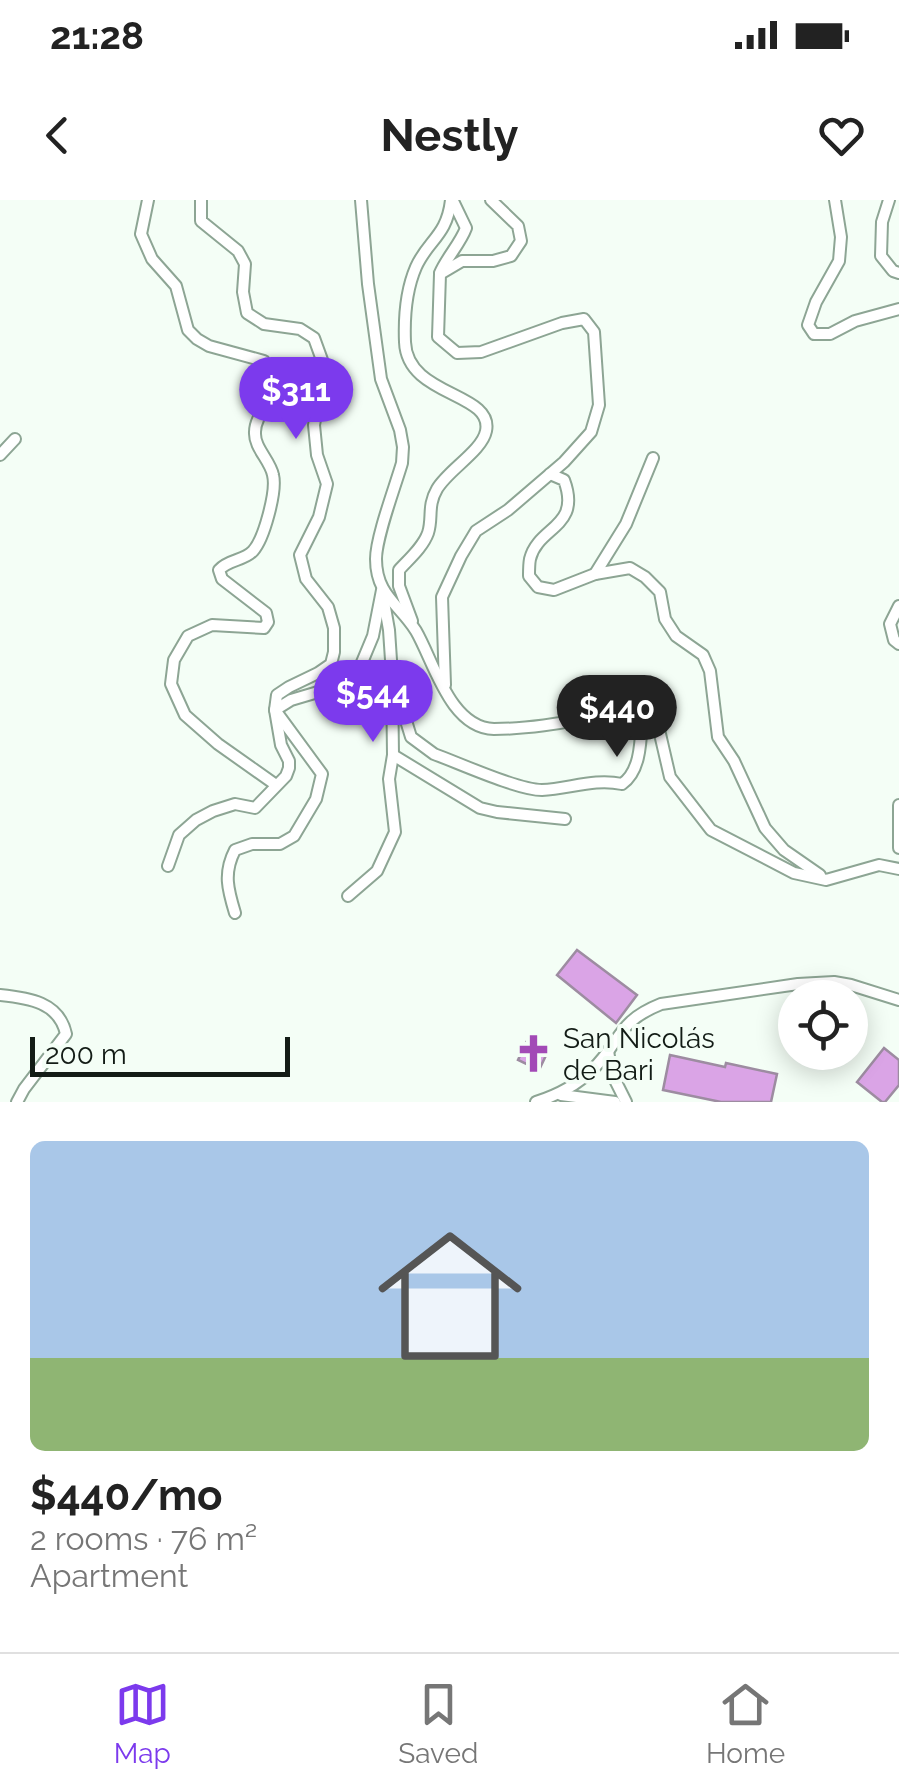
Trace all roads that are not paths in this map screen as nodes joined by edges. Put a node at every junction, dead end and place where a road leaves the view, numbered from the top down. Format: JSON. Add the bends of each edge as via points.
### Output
{"nodes":[{"id":1,"x":148,"y":200,"type":"edge"},
{"id":2,"x":201,"y":200,"type":"edge"},
{"id":3,"x":361,"y":200,"type":"edge"},
{"id":4,"x":452,"y":200,"type":"edge"},
{"id":5,"x":492,"y":200,"type":"edge"},
{"id":6,"x":835,"y":200,"type":"edge"},
{"id":7,"x":890,"y":200,"type":"edge"},
{"id":8,"x":899,"y":273,"type":"edge"},
{"id":9,"x":440,"y":274,"type":"junction"},
{"id":10,"x":899,"y":309,"type":"edge"},
{"id":11,"x":15,"y":439,"type":"dead end"},
{"id":12,"x":0,"y":455,"type":"edge"},
{"id":13,"x":653,"y":458,"type":"dead end"},
{"id":14,"x":550,"y":474,"type":"junction"},
{"id":15,"x":595,"y":574,"type":"junction"},
{"id":16,"x":382,"y":590,"type":"junction"},
{"id":17,"x":899,"y":606,"type":"edge"},
{"id":18,"x":416,"y":631,"type":"junction"},
{"id":19,"x":899,"y":644,"type":"edge"},
{"id":20,"x":392,"y":675,"type":"junction"},
{"id":21,"x":445,"y":691,"type":"junction"},
{"id":22,"x":630,"y":696,"type":"dead end"},
{"id":23,"x":275,"y":710,"type":"junction"},
{"id":24,"x":393,"y":755,"type":"junction"},
{"id":25,"x":276,"y":784,"type":"junction"},
{"id":26,"x":899,"y":805,"type":"edge"},
{"id":27,"x":565,"y":820,"type":"dead end"},
{"id":28,"x":899,"y":848,"type":"edge"},
{"id":29,"x":168,"y":866,"type":"dead end"},
{"id":30,"x":899,"y":869,"type":"edge"},
{"id":31,"x":826,"y":880,"type":"junction"},
{"id":32,"x":348,"y":896,"type":"dead end"},
{"id":33,"x":235,"y":913,"type":"dead end"},
{"id":34,"x":0,"y":996,"type":"edge"},
{"id":35,"x":899,"y":1000,"type":"edge"},
{"id":36,"x":608,"y":1052,"type":"junction"},
{"id":37,"x":560,"y":1095,"type":"junction"},
{"id":38,"x":17,"y":1102,"type":"edge"},
{"id":39,"x":536,"y":1102,"type":"edge"},
{"id":40,"x":614,"y":1102,"type":"edge"},
{"id":41,"x":626,"y":1102,"type":"edge"}],
"edges":[{"from":1,"to":25,"type":"street","via":[[141,234],[176,286],[188,330],[208,346],[264,361],[275,390],[254,438],[274,476],[269,512],[252,554],[220,570],[268,622],[264,628],[212,625],[188,636],[174,660],[171,684],[184,715]]},
{"from":2,"to":23,"type":"street","via":[[201,221],[245,264],[248,312],[264,324],[300,328],[314,338],[322,360],[314,425],[327,484],[300,555],[306,579],[328,607],[334,652],[331,664],[277,695]]},
{"from":3,"to":16,"type":"street","via":[[381,379],[403,447],[376,555]]},
{"from":4,"to":9,"type":"street","via":[[466,228]]},
{"from":4,"to":18,"type":"street","via":[[444,226],[417,264],[406,301],[405,348],[417,374],[478,406],[487,430],[438,486],[428,532],[399,570]]},
{"from":5,"to":9,"type":"street","via":[[518,226],[521,241],[511,256],[462,261]]},
{"from":6,"to":10,"type":"street","via":[[839,261],[808,325],[814,334],[830,334]]},
{"from":7,"to":8,"type":"street","via":[[881,256]]},
{"from":9,"to":14,"type":"street","via":[[438,336],[457,353],[482,352],[562,323],[584,320],[594,332],[600,405],[592,432]]},
{"from":11,"to":12,"type":"street"},
{"from":13,"to":15,"type":"street","via":[[626,524]]},
{"from":14,"to":15,"type":"street","via":[[564,480],[570,494],[566,515],[530,556],[529,576],[538,587],[554,590]]},
{"from":14,"to":21,"type":"street","via":[[476,532],[461,556],[442,597]]},
{"from":15,"to":31,"type":"street","via":[[630,568],[660,592],[676,636],[703,655],[718,737],[765,828]]},
{"from":16,"to":18,"type":"street"},
{"from":16,"to":20,"type":"street"},
{"from":16,"to":23,"type":"street","via":[[358,672],[346,684]]},
{"from":17,"to":19,"type":"street","via":[[890,624]]},
{"from":18,"to":21,"type":"street"},
{"from":20,"to":22,"type":"street","via":[[412,737],[425,748],[540,790],[630,778],[643,706],[642,698]]},
{"from":20,"to":24,"type":"street"},
{"from":21,"to":31,"type":"street","via":[[464,717],[488,729],[572,721],[638,688],[651,695],[670,777],[711,830],[794,873]]},
{"from":23,"to":25,"type":"street","via":[[289,761]]},
{"from":23,"to":33,"type":"street","via":[[322,774],[294,836],[234,850],[226,883]]},
{"from":24,"to":27,"type":"street","via":[[480,808]]},
{"from":24,"to":32,"type":"street","via":[[395,832],[377,870]]},
{"from":25,"to":29,"type":"street","via":[[255,808],[235,804],[196,820],[179,835]]},
{"from":26,"to":28,"type":"street"},
{"from":30,"to":31,"type":"street","via":[[879,864]]},
{"from":34,"to":38,"type":"street","via":[[46,1006],[62,1019],[66,1034]]},
{"from":35,"to":36,"type":"street","via":[[834,982],[673,1002],[630,1020]]},
{"from":36,"to":37,"type":"street"},
{"from":36,"to":41,"type":"street"},
{"from":37,"to":39,"type":"street"},
{"from":37,"to":40,"type":"street"}]}
